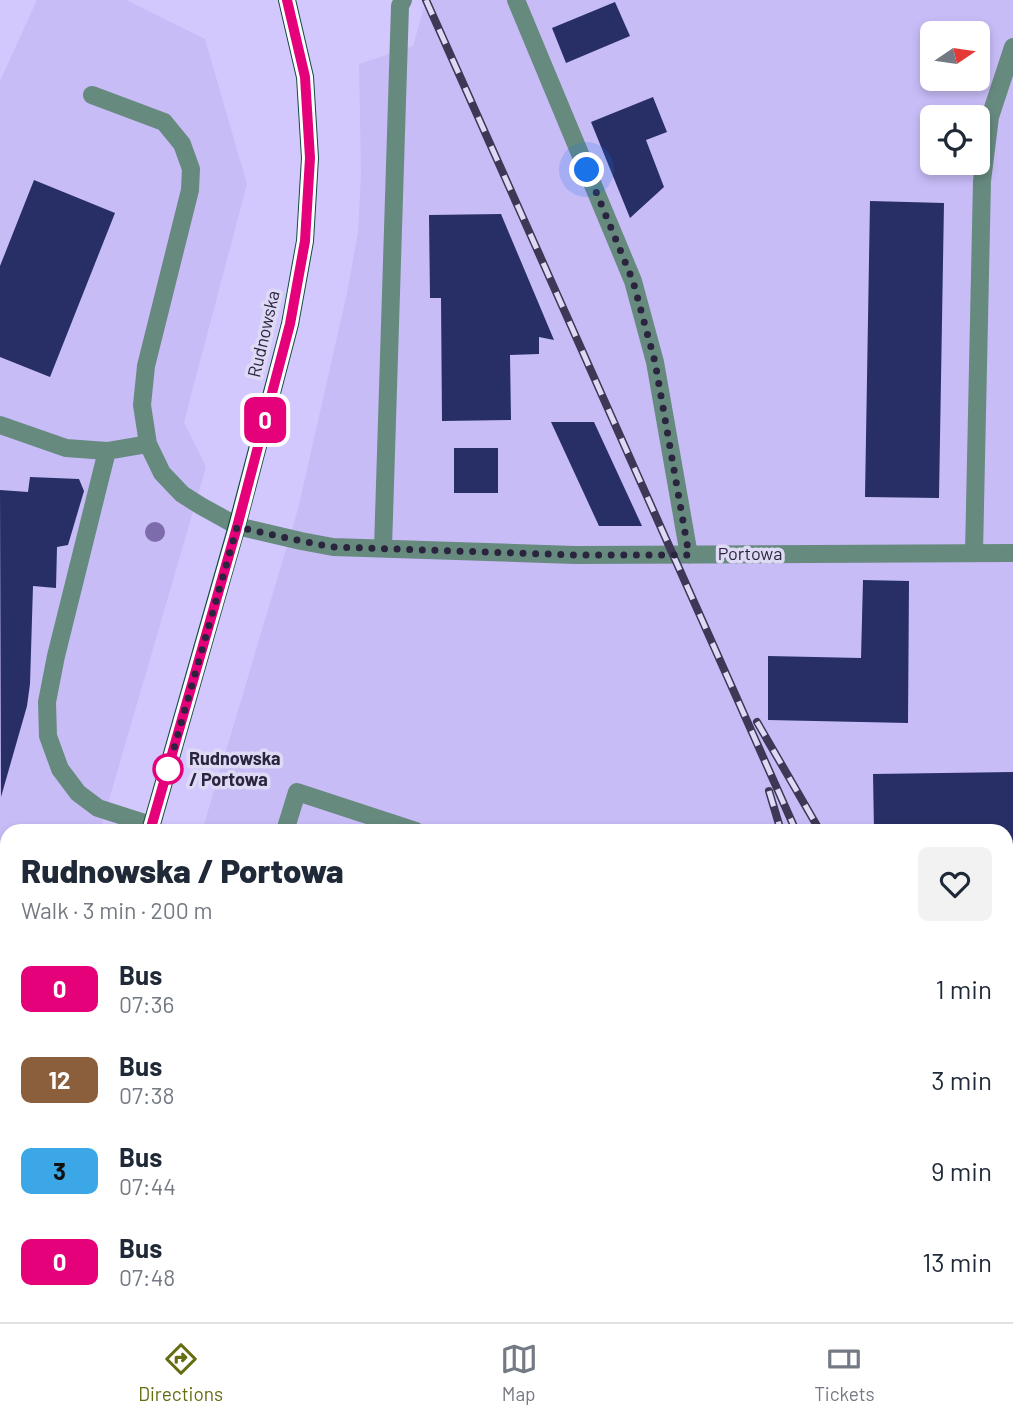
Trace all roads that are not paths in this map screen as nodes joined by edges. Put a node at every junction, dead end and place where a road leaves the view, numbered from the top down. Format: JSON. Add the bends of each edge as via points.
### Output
{"nodes":[{"id":1,"x":287,"y":0,"type":"edge"},
{"id":2,"x":402,"y":0,"type":"edge"},
{"id":3,"x":516,"y":0,"type":"edge"},
{"id":4,"x":1013,"y":47,"type":"edge"},
{"id":5,"x":92,"y":95,"type":"dead end"},
{"id":6,"x":0,"y":425,"type":"edge"},
{"id":7,"x":148,"y":444,"type":"junction"},
{"id":8,"x":107,"y":451,"type":"junction"},
{"id":9,"x":237,"y":527,"type":"junction"},
{"id":10,"x":383,"y":548,"type":"junction"},
{"id":11,"x":974,"y":553,"type":"junction"},
{"id":12,"x":1013,"y":553,"type":"edge"},
{"id":13,"x":689,"y":555,"type":"junction"},
{"id":14,"x":140,"y":824,"type":"edge"},
{"id":15,"x":151,"y":824,"type":"edge"},
{"id":16,"x":287,"y":824,"type":"edge"},
{"id":17,"x":395,"y":824,"type":"edge"}],
"edges":[{"from":1,"to":9,"type":"main road","name":"Rudnowska","via":[[305,77],[310,158],[305,241],[290,324]]},
{"from":2,"to":10,"type":"street"},
{"from":3,"to":13,"type":"street","via":[[633,281],[655,362]]},
{"from":4,"to":11,"type":"street","via":[[990,117],[982,181]]},
{"from":5,"to":7,"type":"street","name":"Portowa","via":[[164,122],[182,144],[191,169],[190,190],[146,366],[142,405]]},
{"from":6,"to":8,"type":"street","via":[[66,448]]},
{"from":7,"to":8,"type":"street"},
{"from":7,"to":9,"type":"street","name":"Portowa","via":[[162,473],[182,494]]},
{"from":8,"to":14,"type":"street","via":[[56,656],[47,702],[48,736],[60,769],[78,793],[98,808]]},
{"from":9,"to":10,"type":"street","name":"Portowa","via":[[333,547]]},
{"from":9,"to":15,"type":"main road","name":"Rudnowska"},
{"from":10,"to":13,"type":"street","name":"Portowa"},
{"from":11,"to":12,"type":"street","name":"Portowa"},
{"from":11,"to":13,"type":"street","name":"Portowa"},
{"from":16,"to":17,"type":"street","via":[[297,792]]}]}
